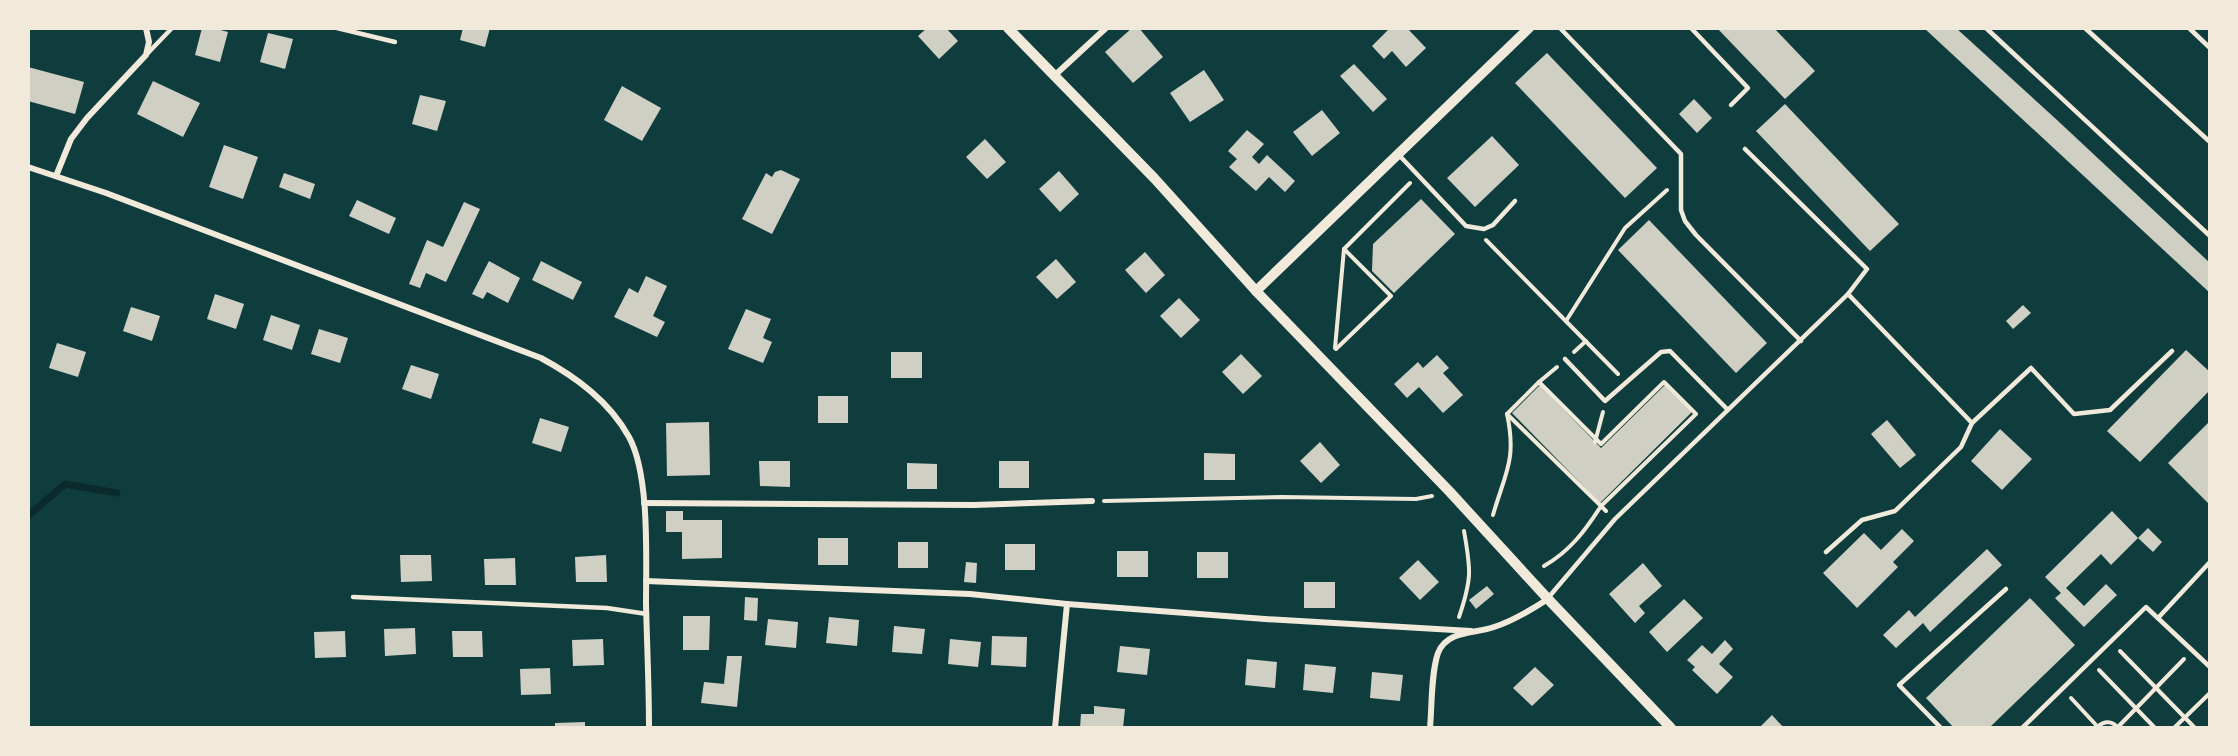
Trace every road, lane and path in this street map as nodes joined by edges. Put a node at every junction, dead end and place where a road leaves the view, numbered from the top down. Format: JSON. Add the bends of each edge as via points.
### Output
{"nodes":[{"id":1,"x":146,"y":28,"type":"edge"},
{"id":2,"x":172,"y":28,"type":"edge"},
{"id":3,"x":337,"y":28,"type":"edge"},
{"id":4,"x":1008,"y":28,"type":"edge"},
{"id":5,"x":1106,"y":28,"type":"edge"},
{"id":6,"x":1529,"y":28,"type":"edge"},
{"id":7,"x":1560,"y":28,"type":"edge"},
{"id":8,"x":1691,"y":28,"type":"edge"},
{"id":9,"x":1986,"y":28,"type":"edge"},
{"id":10,"x":2085,"y":28,"type":"edge"},
{"id":11,"x":2189,"y":28,"type":"edge"},
{"id":12,"x":395,"y":42,"type":"dead end"},
{"id":13,"x":2210,"y":48,"type":"edge"},
{"id":14,"x":146,"y":55,"type":"junction"},
{"id":15,"x":1054,"y":76,"type":"junction"},
{"id":16,"x":1731,"y":105,"type":"dead end"},
{"id":17,"x":2210,"y":142,"type":"edge"},
{"id":18,"x":1745,"y":149,"type":"dead end"},
{"id":19,"x":1398,"y":154,"type":"junction"},
{"id":20,"x":28,"y":167,"type":"edge"},
{"id":21,"x":1418,"y":175,"type":"junction"},
{"id":22,"x":56,"y":176,"type":"junction"},
{"id":23,"x":1682,"y":176,"type":"junction"},
{"id":24,"x":1515,"y":201,"type":"dead end"},
{"id":25,"x":1475,"y":229,"type":"junction"},
{"id":26,"x":2210,"y":236,"type":"edge"},
{"id":27,"x":1344,"y":249,"type":"junction"},
{"id":28,"x":1256,"y":291,"type":"junction"},
{"id":29,"x":1848,"y":294,"type":"junction"},
{"id":30,"x":1566,"y":321,"type":"junction"},
{"id":31,"x":1801,"y":341,"type":"junction"},
{"id":32,"x":2172,"y":351,"type":"dead end"},
{"id":33,"x":1565,"y":359,"type":"dead end"},
{"id":34,"x":1626,"y":382,"type":"junction"},
{"id":35,"x":1605,"y":401,"type":"junction"},
{"id":36,"x":1727,"y":409,"type":"junction"},
{"id":37,"x":1507,"y":414,"type":"junction"},
{"id":38,"x":1972,"y":423,"type":"junction"},
{"id":39,"x":1596,"y":441,"type":"junction"},
{"id":40,"x":1432,"y":496,"type":"dead end"},
{"id":41,"x":1092,"y":501,"type":"joint"},
{"id":42,"x":644,"y":503,"type":"junction"},
{"id":43,"x":1601,"y":506,"type":"junction"},
{"id":44,"x":1493,"y":515,"type":"dead end"},
{"id":45,"x":1615,"y":519,"type":"junction"},
{"id":46,"x":1463,"y":528,"type":"dead end"},
{"id":47,"x":1826,"y":552,"type":"dead end"},
{"id":48,"x":2210,"y":562,"type":"edge"},
{"id":49,"x":1544,"y":566,"type":"dead end"},
{"id":50,"x":646,"y":581,"type":"junction"},
{"id":51,"x":2006,"y":589,"type":"dead end"},
{"id":52,"x":353,"y":597,"type":"dead end"},
{"id":53,"x":1548,"y":599,"type":"junction"},
{"id":54,"x":1067,"y":604,"type":"junction"},
{"id":55,"x":646,"y":614,"type":"junction"},
{"id":56,"x":2158,"y":618,"type":"junction"},
{"id":57,"x":1458,"y":620,"type":"dead end"},
{"id":58,"x":1471,"y":631,"type":"junction"},
{"id":59,"x":2111,"y":642,"type":"junction"},
{"id":60,"x":2192,"y":651,"type":"junction"},
{"id":61,"x":2090,"y":661,"type":"junction"},
{"id":62,"x":2210,"y":667,"type":"edge"},
{"id":63,"x":2156,"y":688,"type":"junction"},
{"id":64,"x":2062,"y":689,"type":"junction"},
{"id":65,"x":2210,"y":693,"type":"edge"},
{"id":66,"x":2136,"y":708,"type":"junction"},
{"id":67,"x":2184,"y":717,"type":"junction"},
{"id":68,"x":2097,"y":727,"type":"edge"},
{"id":69,"x":2118,"y":727,"type":"edge"},
{"id":70,"x":649,"y":728,"type":"edge"},
{"id":71,"x":1055,"y":728,"type":"edge"},
{"id":72,"x":1430,"y":728,"type":"edge"},
{"id":73,"x":1671,"y":728,"type":"edge"},
{"id":74,"x":1941,"y":728,"type":"edge"},
{"id":75,"x":2022,"y":728,"type":"edge"},
{"id":76,"x":2155,"y":728,"type":"edge"},
{"id":77,"x":2174,"y":728,"type":"edge"},
{"id":78,"x":2194,"y":728,"type":"edge"}],
"edges":[{"from":1,"to":14,"type":"street"},
{"from":2,"to":14,"type":"lane"},
{"from":3,"to":12,"type":"lane"},
{"from":4,"to":15,"type":"street"},
{"from":5,"to":15,"type":"street"},
{"from":6,"to":19,"type":"street"},
{"from":7,"to":23,"type":"lane","via":[[1681,154]]},
{"from":8,"to":16,"type":"lane","via":[[1748,88]]},
{"from":9,"to":26,"type":"lane"},
{"from":10,"to":17,"type":"lane"},
{"from":11,"to":13,"type":"lane"},
{"from":14,"to":22,"type":"street","via":[[71,139]]},
{"from":15,"to":28,"type":"street","via":[[1155,179]]},
{"from":18,"to":29,"type":"lane","via":[[1867,269]]},
{"from":19,"to":21,"type":"lane"},
{"from":19,"to":28,"type":"street"},
{"from":20,"to":22,"type":"street"},
{"from":21,"to":25,"type":"lane","via":[[1466,226]]},
{"from":21,"to":27,"type":"path"},
{"from":22,"to":42,"type":"street","via":[[552,364],[593,393],[629,436],[640,462]]},
{"from":23,"to":30,"type":"path","via":[[1625,228]]},
{"from":23,"to":31,"type":"lane","via":[[1685,221]]},
{"from":24,"to":25,"type":"lane","via":[[1493,225]]},
{"from":25,"to":30,"type":"path"},
{"from":27,"to":27,"type":"path","via":[[1343,260],[1335,349],[1391,296]]},
{"from":28,"to":53,"type":"street"},
{"from":29,"to":31,"type":"lane"},
{"from":29,"to":38,"type":"lane"},
{"from":30,"to":34,"type":"path"},
{"from":31,"to":36,"type":"lane"},
{"from":32,"to":38,"type":"lane","via":[[2110,410],[2074,414],[2031,368]]},
{"from":33,"to":35,"type":"lane"},
{"from":34,"to":35,"type":"lane"},
{"from":34,"to":36,"type":"lane","via":[[1661,352],[1670,351]]},
{"from":35,"to":39,"type":"path"},
{"from":36,"to":45,"type":"lane"},
{"from":37,"to":39,"type":"path","via":[[1539,382]]},
{"from":37,"to":43,"type":"path"},
{"from":37,"to":44,"type":"path","via":[[1512,450]]},
{"from":38,"to":47,"type":"lane","via":[[1962,447],[1895,511],[1862,520]]},
{"from":39,"to":43,"type":"path","via":[[1601,444],[1664,382],[1696,414]]},
{"from":40,"to":41,"type":"path"},
{"from":41,"to":42,"type":"street","via":[[974,505]]},
{"from":42,"to":50,"type":"street"},
{"from":43,"to":45,"type":"path"},
{"from":43,"to":49,"type":"path","via":[[1562,556]]},
{"from":45,"to":53,"type":"lane"},
{"from":46,"to":57,"type":"path","via":[[1470,566],[1469,588]]},
{"from":48,"to":56,"type":"lane"},
{"from":50,"to":54,"type":"street","via":[[970,594]]},
{"from":50,"to":55,"type":"street"},
{"from":51,"to":74,"type":"lane","via":[[1899,685]]},
{"from":52,"to":55,"type":"lane","via":[[607,608]]},
{"from":53,"to":58,"type":"street","via":[[1512,620]]},
{"from":53,"to":73,"type":"street"},
{"from":54,"to":58,"type":"street"},
{"from":54,"to":71,"type":"street"},
{"from":55,"to":70,"type":"street"},
{"from":56,"to":59,"type":"lane","via":[[2146,607]]},
{"from":56,"to":60,"type":"lane"},
{"from":58,"to":72,"type":"street","via":[[1452,637],[1438,654]]},
{"from":59,"to":61,"type":"lane"},
{"from":59,"to":63,"type":"path"},
{"from":60,"to":62,"type":"lane"},
{"from":60,"to":63,"type":"path"},
{"from":61,"to":64,"type":"lane"},
{"from":61,"to":66,"type":"path"},
{"from":63,"to":66,"type":"path"},
{"from":63,"to":67,"type":"path"},
{"from":64,"to":68,"type":"path"},
{"from":64,"to":75,"type":"lane"},
{"from":65,"to":67,"type":"path"},
{"from":66,"to":69,"type":"path"},
{"from":66,"to":76,"type":"path"},
{"from":67,"to":77,"type":"path"},
{"from":67,"to":78,"type":"path"},
{"from":68,"to":69,"type":"path","via":[[2107,722]]}]}
